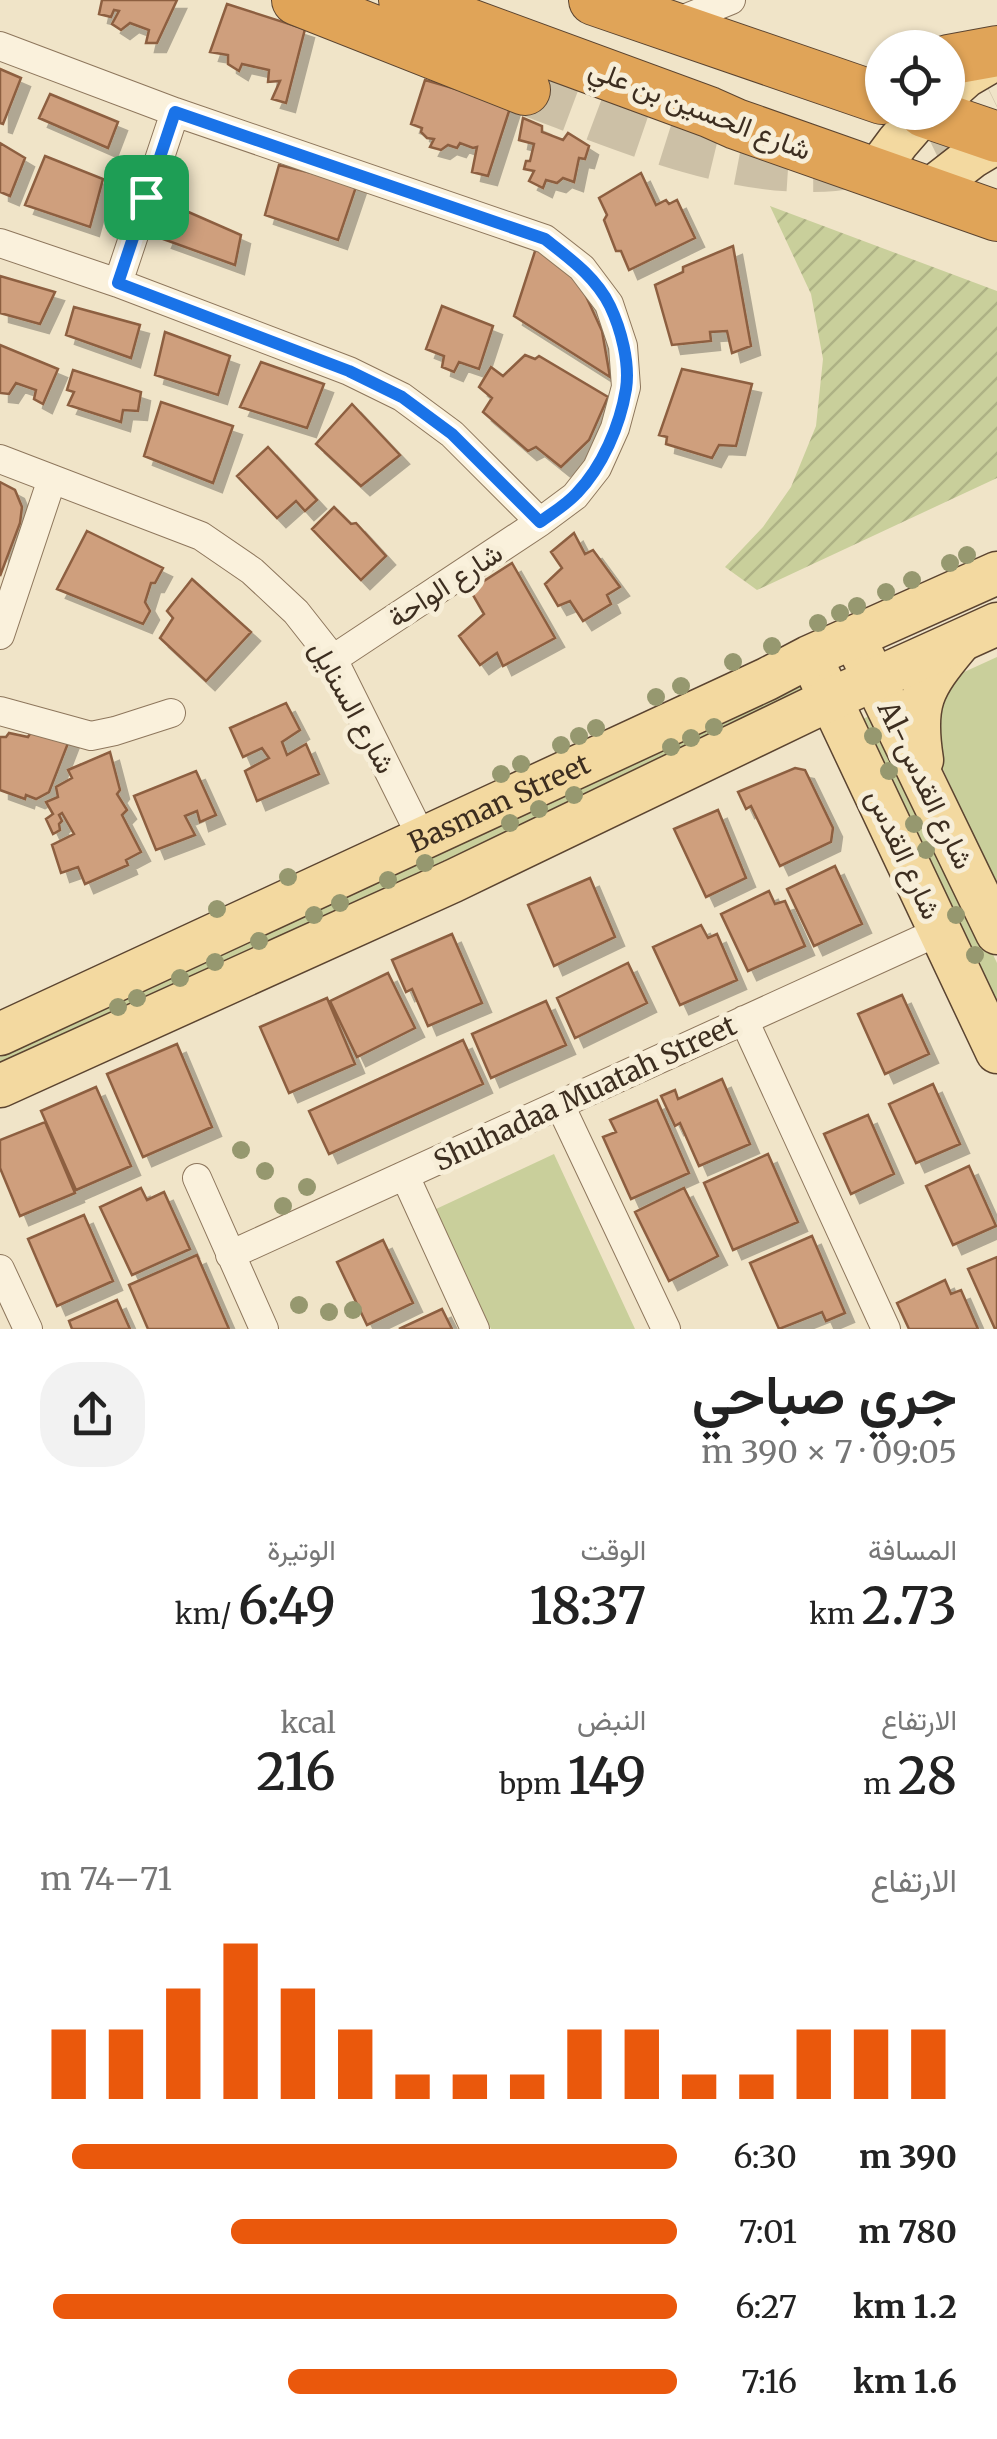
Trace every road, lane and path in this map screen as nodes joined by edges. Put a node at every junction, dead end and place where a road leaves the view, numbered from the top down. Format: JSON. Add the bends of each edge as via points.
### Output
{"nodes":[{"id":1,"x":298,"y":0,"type":"edge"},
{"id":2,"x":404,"y":0,"type":"edge"},
{"id":3,"x":594,"y":0,"type":"edge"},
{"id":4,"x":731,"y":0,"type":"edge"},
{"id":5,"x":667,"y":26,"type":"junction"},
{"id":6,"x":0,"y":46,"type":"edge"},
{"id":7,"x":997,"y":54,"type":"edge"},
{"id":8,"x":965,"y":58,"type":"edge"},
{"id":9,"x":778,"y":64,"type":"junction"},
{"id":10,"x":865,"y":67,"type":"edge"},
{"id":11,"x":965,"y":77,"type":"edge"},
{"id":12,"x":525,"y":90,"type":"tunnel mouth"},
{"id":13,"x":865,"y":93,"type":"edge"},
{"id":14,"x":175,"y":112,"type":"junction"},
{"id":15,"x":965,"y":128,"type":"edge"},
{"id":16,"x":908,"y":130,"type":"tunnel mouth"},
{"id":17,"x":997,"y":140,"type":"edge"},
{"id":18,"x":874,"y":173,"type":"junction"},
{"id":19,"x":927,"y":192,"type":"junction"},
{"id":20,"x":997,"y":216,"type":"edge"},
{"id":21,"x":0,"y":243,"type":"edge"},
{"id":22,"x":118,"y":283,"type":"junction"},
{"id":23,"x":0,"y":459,"type":"edge"},
{"id":24,"x":52,"y":479,"type":"junction"},
{"id":25,"x":540,"y":522,"type":"junction"},
{"id":26,"x":997,"y":572,"type":"edge"},
{"id":27,"x":979,"y":632,"type":"edge"},
{"id":28,"x":0,"y":635,"type":"edge"},
{"id":29,"x":855,"y":638,"type":"junction"},
{"id":30,"x":810,"y":657,"type":"junction"},
{"id":31,"x":333,"y":659,"type":"junction"},
{"id":32,"x":875,"y":679,"type":"junction"},
{"id":33,"x":830,"y":699,"type":"junction"},
{"id":34,"x":0,"y":712,"type":"edge"},
{"id":35,"x":171,"y":713,"type":"dead end"},
{"id":36,"x":778,"y":724,"type":"junction"},
{"id":37,"x":860,"y":760,"type":"junction"},
{"id":38,"x":925,"y":781,"type":"junction"},
{"id":39,"x":422,"y":838,"type":"junction"},
{"id":40,"x":940,"y":930,"type":"junction"},
{"id":41,"x":997,"y":933,"type":"edge"},
{"id":42,"x":744,"y":1020,"type":"junction"},
{"id":43,"x":0,"y":1034,"type":"edge"},
{"id":44,"x":997,"y":1052,"type":"edge"},
{"id":45,"x":0,"y":1086,"type":"edge"},
{"id":46,"x":560,"y":1105,"type":"junction"},
{"id":47,"x":405,"y":1176,"type":"junction"},
{"id":48,"x":196,"y":1178,"type":"dead end"},
{"id":49,"x":230,"y":1255,"type":"junction"},
{"id":50,"x":0,"y":1269,"type":"edge"},
{"id":51,"x":28,"y":1329,"type":"edge"},
{"id":52,"x":264,"y":1329,"type":"edge"},
{"id":53,"x":476,"y":1329,"type":"edge"},
{"id":54,"x":666,"y":1329,"type":"edge"},
{"id":55,"x":886,"y":1329,"type":"edge"}],
"edges":[{"from":1,"to":12,"type":"highway"},
{"from":2,"to":18,"type":"highway","name":"شارع الحسين بن علي"},
{"from":3,"to":5,"type":"highway"},
{"from":4,"to":5,"type":"street"},
{"from":5,"to":9,"type":"highway"},
{"from":6,"to":14,"type":"street","name":"شارع الواحة"},
{"from":7,"to":8,"type":"highway"},
{"from":7,"to":11,"type":"main road"},
{"from":9,"to":10,"type":"highway"},
{"from":9,"to":13,"type":"highway"},
{"from":14,"to":22,"type":"street"},
{"from":14,"to":25,"type":"street","name":"شارع الواحة","via":[[545,239],[582,268],[609,304],[624,346],[626,387],[597,468],[575,496]]},
{"from":15,"to":17,"type":"highway"},
{"from":16,"to":18,"type":"main road"},
{"from":17,"to":19,"type":"main road"},
{"from":18,"to":19,"type":"highway","name":"شارع الحسين بن علي"},
{"from":19,"to":20,"type":"highway","name":"شارع الحسين بن علي"},
{"from":21,"to":22,"type":"street"},
{"from":22,"to":25,"type":"street","via":[[402,397],[452,434]]},
{"from":23,"to":24,"type":"street","name":"شارع السنايل"},
{"from":24,"to":28,"type":"street"},
{"from":24,"to":31,"type":"street","name":"شارع السنايل","via":[[201,536],[252,571]]},
{"from":25,"to":31,"type":"street","name":"شارع الواحة"},
{"from":26,"to":29,"type":"main road","name":"Basman Street"},
{"from":27,"to":32,"type":"main road","name":"Basman Street"},
{"from":27,"to":38,"type":"main road","via":[[930,678],[919,708]]},
{"from":29,"to":30,"type":"main road","name":"Basman Street"},
{"from":29,"to":32,"type":"main road","name":"Al-شارع القدس"},
{"from":30,"to":33,"type":"main road","name":"شارع القدس"},
{"from":30,"to":39,"type":"main road","name":"Basman Street"},
{"from":31,"to":39,"type":"street","name":"شارع السنايل"},
{"from":32,"to":33,"type":"main road","name":"Basman Street"},
{"from":32,"to":38,"type":"main road","name":"Al-شارع القدس"},
{"from":33,"to":36,"type":"main road","name":"Basman Street"},
{"from":33,"to":37,"type":"main road","name":"شارع القدس"},
{"from":34,"to":35,"type":"street","via":[[91,736]]},
{"from":36,"to":37,"type":"main road","via":[[822,732]]},
{"from":36,"to":45,"type":"main road","name":"Basman Street"},
{"from":37,"to":40,"type":"main road","name":"شارع القدس"},
{"from":38,"to":41,"type":"main road","name":"Al-شارع القدس"},
{"from":39,"to":43,"type":"main road","name":"Basman Street"},
{"from":40,"to":42,"type":"street","name":"Shuhadaa Muatah Street"},
{"from":40,"to":44,"type":"main road","name":"شارع القدس"},
{"from":42,"to":46,"type":"street","name":"Shuhadaa Muatah Street"},
{"from":42,"to":55,"type":"street"},
{"from":46,"to":47,"type":"street","name":"Shuhadaa Muatah Street"},
{"from":46,"to":54,"type":"street"},
{"from":47,"to":49,"type":"street","name":"Shuhadaa Muatah Street"},
{"from":47,"to":53,"type":"street"},
{"from":48,"to":49,"type":"street"},
{"from":49,"to":52,"type":"street"},
{"from":50,"to":51,"type":"street"}]}
